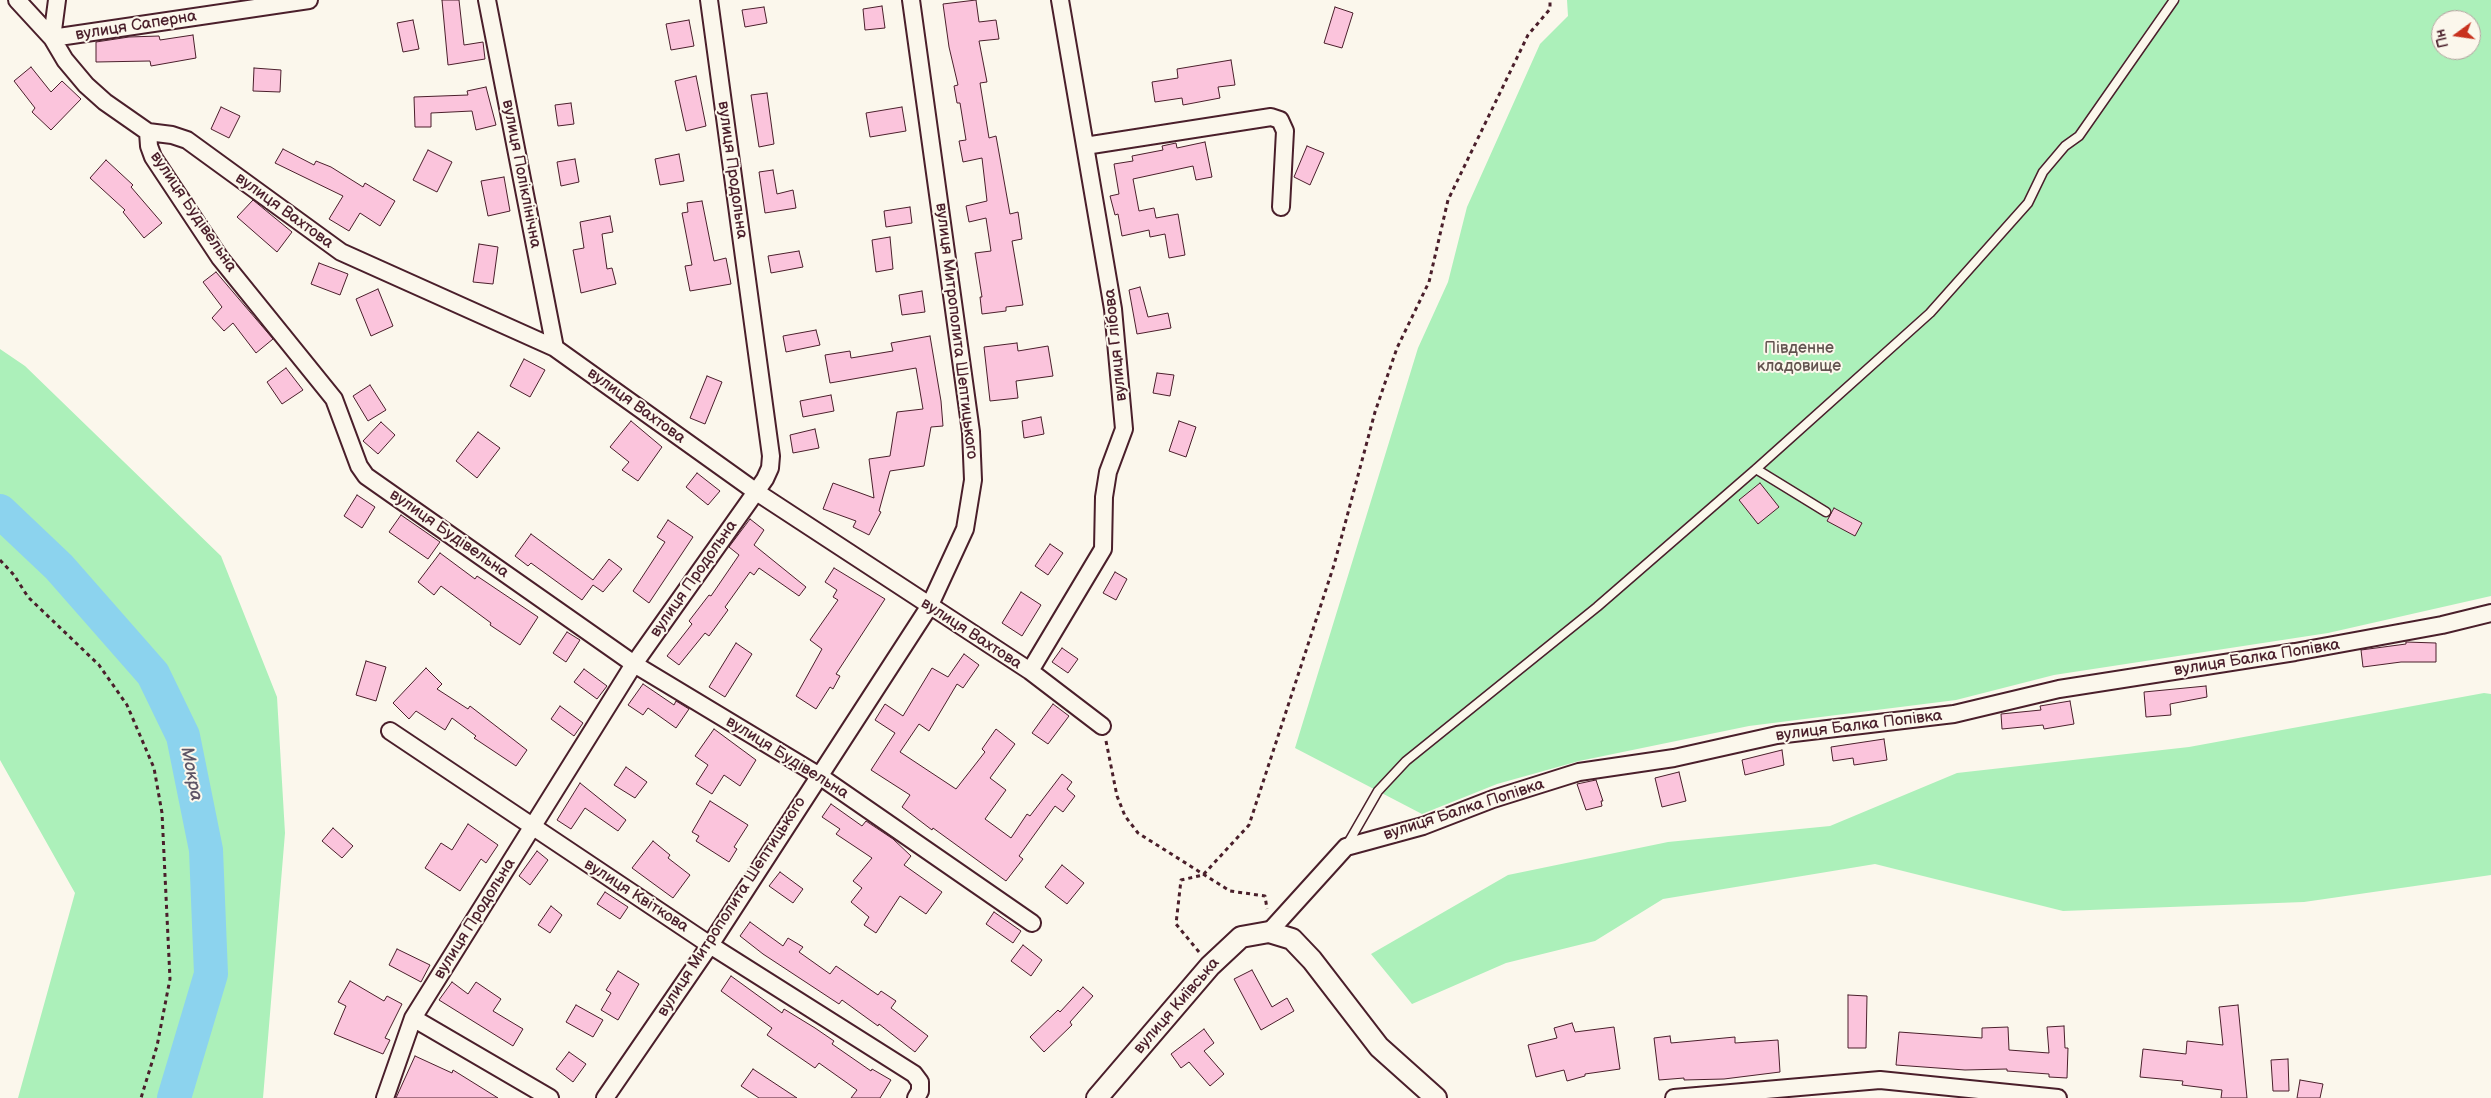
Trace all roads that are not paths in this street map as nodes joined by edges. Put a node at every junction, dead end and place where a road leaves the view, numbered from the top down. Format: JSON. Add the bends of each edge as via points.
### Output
{"nodes":[{"id":1,"x":17,"y":0,"type":"edge"},
{"id":2,"x":57,"y":0,"type":"edge"},
{"id":3,"x":309,"y":0,"type":"edge"},
{"id":4,"x":487,"y":0,"type":"edge"},
{"id":5,"x":709,"y":0,"type":"edge"},
{"id":6,"x":911,"y":0,"type":"edge"},
{"id":7,"x":1060,"y":0,"type":"edge"},
{"id":8,"x":2174,"y":0,"type":"edge"},
{"id":9,"x":52,"y":38,"type":"junction"},
{"id":10,"x":148,"y":132,"type":"junction"},
{"id":11,"x":1085,"y":146,"type":"junction"},
{"id":12,"x":1281,"y":207,"type":"dead end"},
{"id":13,"x":555,"y":348,"type":"junction"},
{"id":14,"x":1756,"y":469,"type":"junction"},
{"id":15,"x":755,"y":492,"type":"junction"},
{"id":16,"x":1826,"y":512,"type":"dead end"},
{"id":17,"x":929,"y":607,"type":"junction"},
{"id":18,"x":2491,"y":613,"type":"edge"},
{"id":19,"x":634,"y":664,"type":"junction"},
{"id":20,"x":1030,"y":671,"type":"junction"},
{"id":21,"x":1102,"y":726,"type":"road end"},
{"id":22,"x":390,"y":731,"type":"dead end"},
{"id":23,"x":818,"y":775,"type":"junction"},
{"id":24,"x":532,"y":827,"type":"junction"},
{"id":25,"x":1346,"y":847,"type":"junction"},
{"id":26,"x":1032,"y":923,"type":"dead end"},
{"id":27,"x":1269,"y":932,"type":"junction"},
{"id":28,"x":710,"y":945,"type":"junction"},
{"id":29,"x":413,"y":1018,"type":"junction"},
{"id":30,"x":385,"y":1098,"type":"edge"},
{"id":31,"x":550,"y":1098,"type":"edge"},
{"id":32,"x":605,"y":1098,"type":"edge"},
{"id":33,"x":916,"y":1098,"type":"edge"},
{"id":34,"x":1097,"y":1098,"type":"edge"},
{"id":35,"x":1436,"y":1098,"type":"edge"},
{"id":36,"x":1674,"y":1098,"type":"edge"},
{"id":37,"x":2053,"y":1098,"type":"edge"},
{"id":38,"x":2058,"y":1098,"type":"edge"}],
"edges":[{"from":1,"to":9,"type":"street","name":"вулиця Будівельна"},
{"from":2,"to":9,"type":"street"},
{"from":3,"to":9,"type":"street","name":"вулиця Саперна"},
{"from":4,"to":13,"type":"street","name":"вулиця Поліклінічна"},
{"from":5,"to":15,"type":"street","name":"вулиця Продольна","via":[[771,456],[770,468]]},
{"from":6,"to":17,"type":"street","name":"вулиця Митрополита Шептицького","via":[[960,343],[971,432],[973,480],[965,528]]},
{"from":7,"to":11,"type":"street","name":"вулиця Глібова"},
{"from":8,"to":14,"type":"lane","via":[[2079,136],[2064,146],[2043,172],[2028,203],[1930,313]]},
{"from":9,"to":10,"type":"street","name":"вулиця Будівельна","via":[[86,85]]},
{"from":10,"to":13,"type":"street","name":"вулиця Вахтова","via":[[172,134],[187,140],[341,252]]},
{"from":10,"to":19,"type":"street","name":"вулиця Будівельна","via":[[153,157],[220,258],[334,399],[359,466],[366,476]]},
{"from":11,"to":12,"type":"street","via":[[1271,117],[1280,120],[1284,131]]},
{"from":11,"to":20,"type":"street","name":"вулиця Глібова","via":[[1113,309],[1124,429],[1108,472],[1103,548]]},
{"from":13,"to":15,"type":"street","name":"вулиця Вахтова"},
{"from":14,"to":16,"type":"lane"},
{"from":14,"to":25,"type":"lane","via":[[1597,607],[1406,761],[1378,792]]},
{"from":15,"to":17,"type":"street","name":"вулиця Вахтова"},
{"from":15,"to":19,"type":"street","name":"вулиця Продольна"},
{"from":17,"to":20,"type":"street","name":"вулиця Вахтова"},
{"from":17,"to":23,"type":"street","name":"вулиця Митрополита Шептицького"},
{"from":18,"to":25,"type":"street","name":"вулиця Балка Попівка","via":[[2295,652],[2060,689],[1954,714],[1777,735],[1674,758],[1579,772],[1422,826]]},
{"from":19,"to":23,"type":"street","name":"вулиця Будівельна"},
{"from":19,"to":24,"type":"street","name":"вулиця Продольна"},
{"from":20,"to":21,"type":"street","name":"вулиця Вахтова"},
{"from":22,"to":24,"type":"street","name":"вулиця Квіткова"},
{"from":23,"to":26,"type":"street","name":"вулиця Будівельна"},
{"from":23,"to":28,"type":"street","name":"вулиця Митрополита Шептицького"},
{"from":24,"to":28,"type":"street","name":"вулиця Квіткова"},
{"from":24,"to":29,"type":"street","name":"вулиця Продольна"},
{"from":25,"to":27,"type":"street"},
{"from":27,"to":34,"type":"street","name":"вулиця Київська","via":[[1241,937],[1210,966]]},
{"from":27,"to":35,"type":"street","via":[[1292,939],[1379,1047]]},
{"from":28,"to":32,"type":"street","name":"вулиця Митрополита Шептицького"},
{"from":28,"to":33,"type":"street","name":"вулиця Квіткова","via":[[914,1074],[920,1082]]},
{"from":29,"to":30,"type":"street","name":"вулиця Продольна"},
{"from":29,"to":31,"type":"street"},
{"from":36,"to":37,"type":"street","via":[[1880,1080]]},
{"from":37,"to":38,"type":"street"}]}
